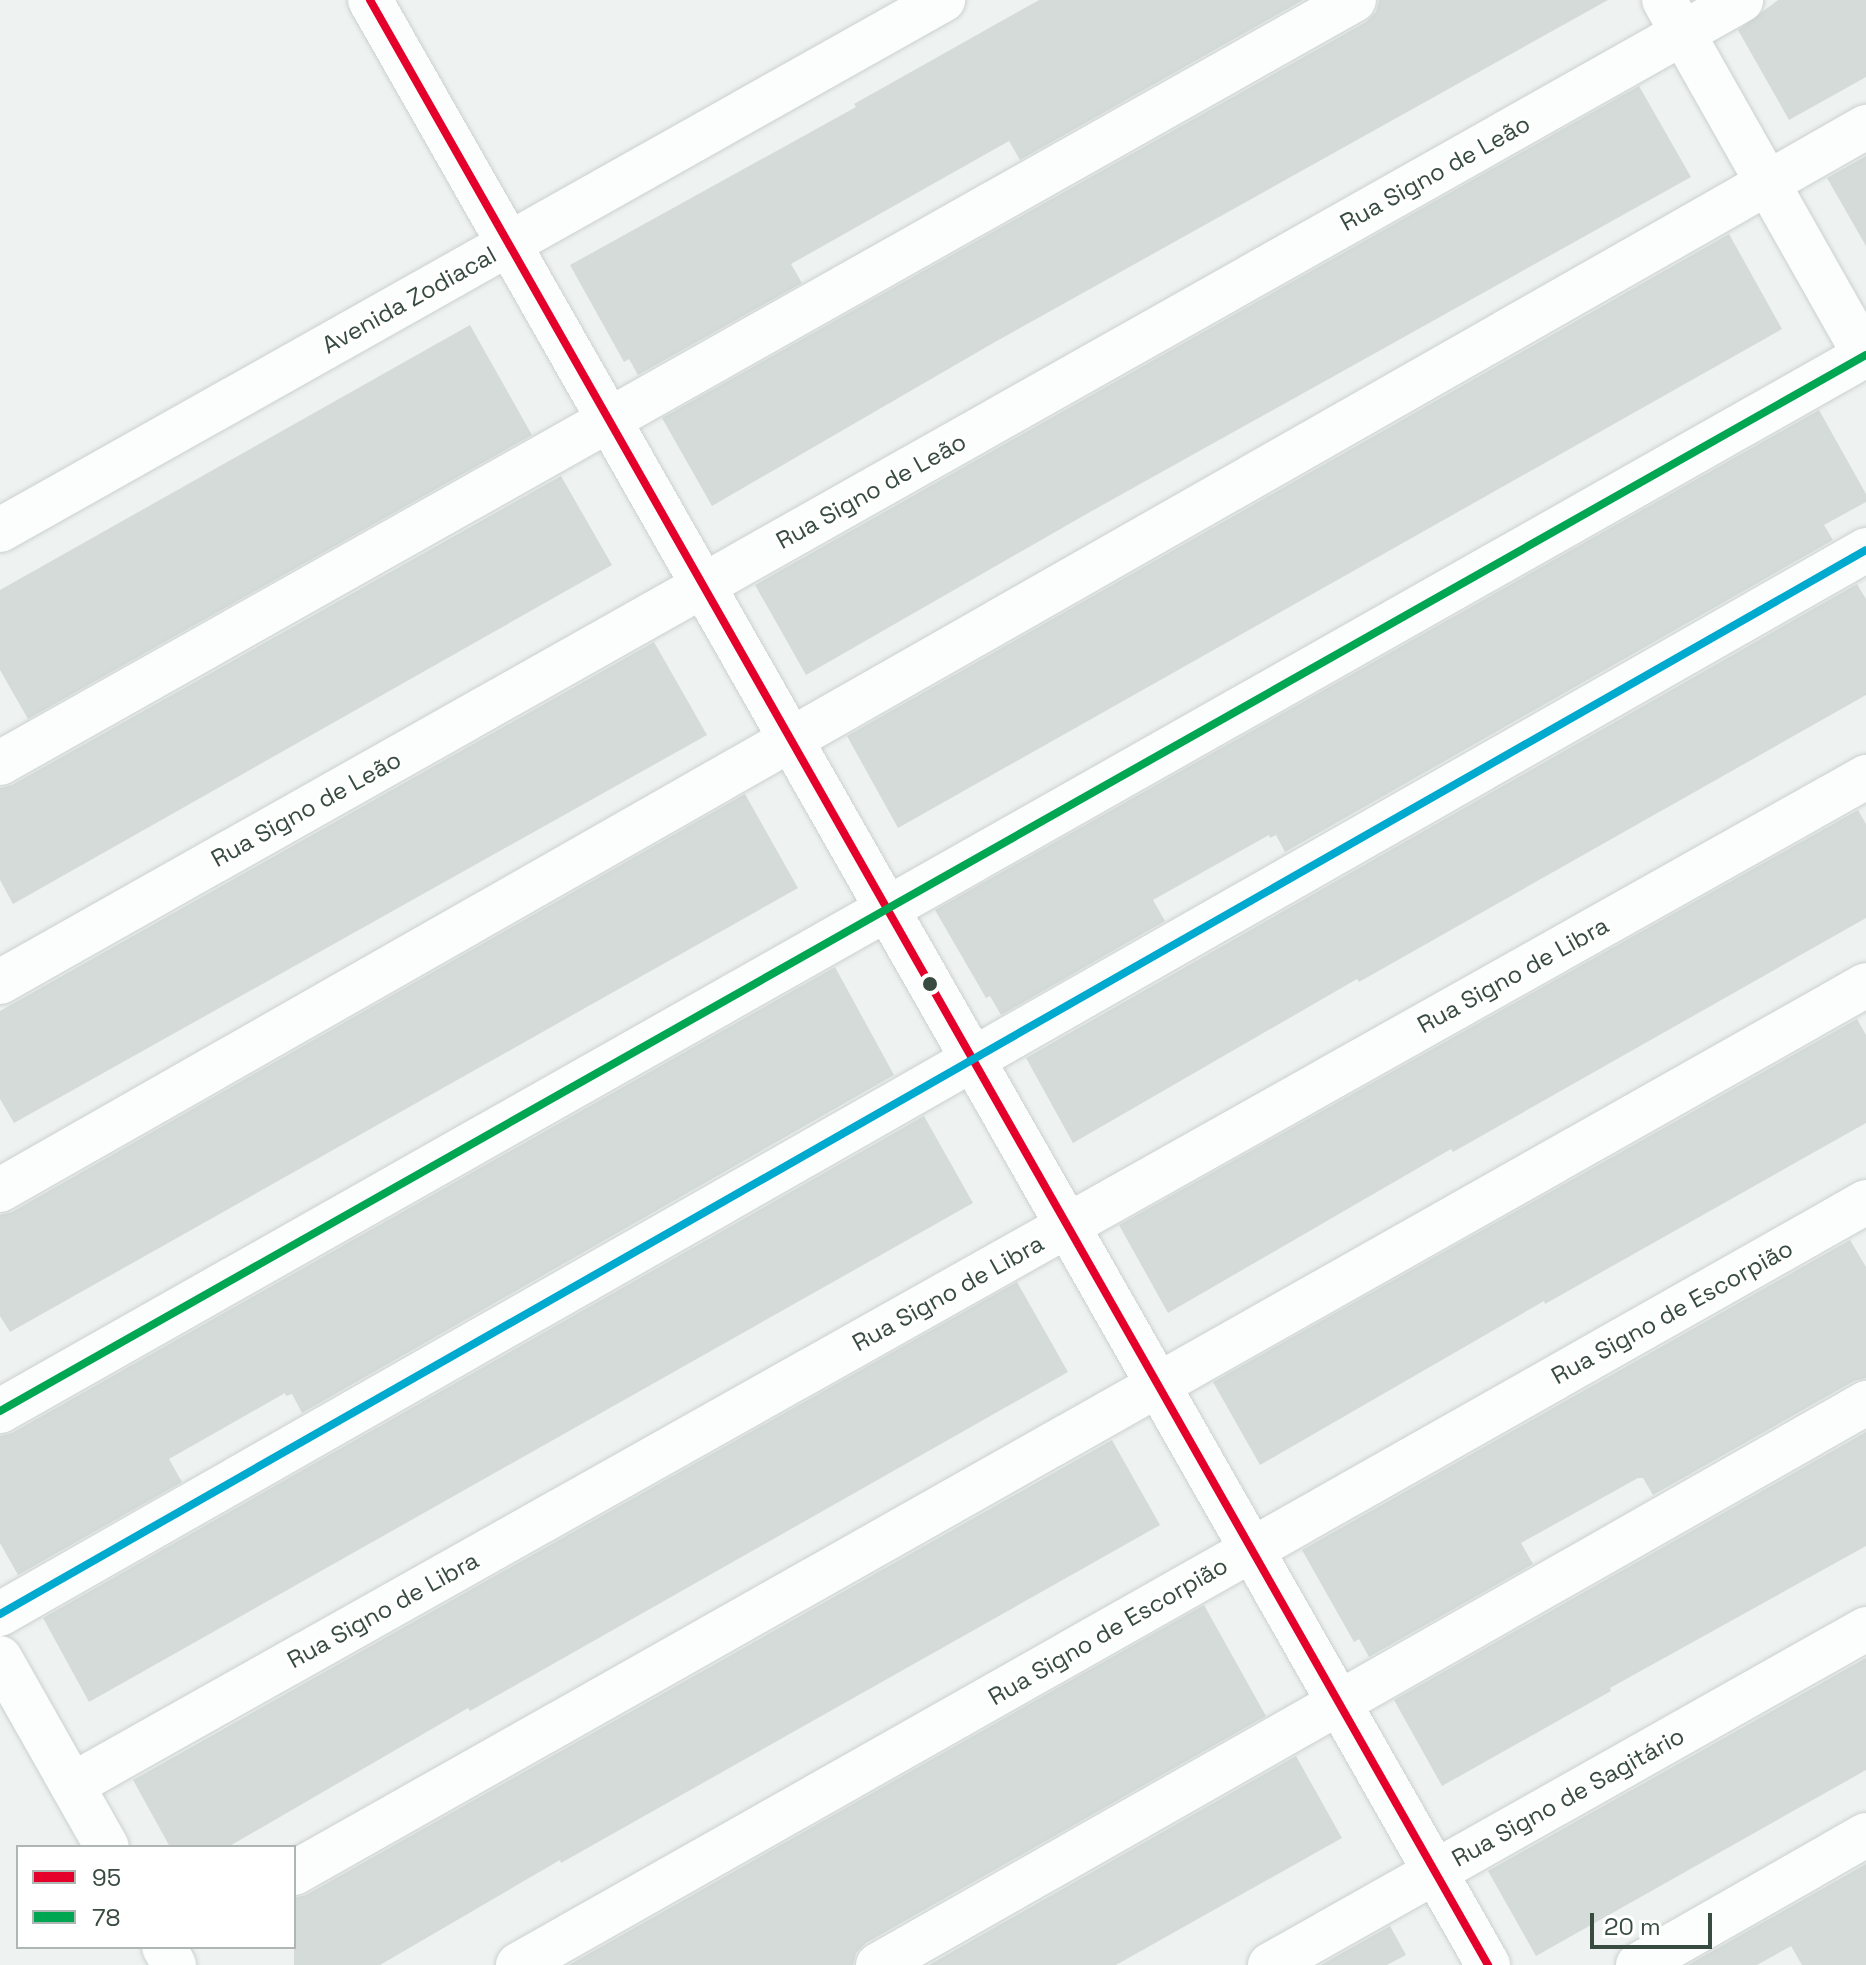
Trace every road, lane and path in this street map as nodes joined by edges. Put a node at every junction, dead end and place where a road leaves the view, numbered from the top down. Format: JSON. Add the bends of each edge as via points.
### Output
{"nodes":[{"id":1,"x":370,"y":0,"type":"edge"},
{"id":2,"x":943,"y":0,"type":"edge"},
{"id":3,"x":1354,"y":0,"type":"edge"},
{"id":4,"x":1741,"y":0,"type":"edge"},
{"id":5,"x":1673,"y":17,"type":"edge"},
{"id":6,"x":1866,"y":127,"type":"edge"},
{"id":7,"x":1767,"y":183,"type":"junction"},
{"id":8,"x":509,"y":244,"type":"junction"},
{"id":9,"x":1866,"y":356,"type":"edge"},
{"id":10,"x":609,"y":420,"type":"junction"},
{"id":11,"x":0,"y":530,"type":"edge"},
{"id":12,"x":1866,"y":550,"type":"edge"},
{"id":13,"x":703,"y":586,"type":"junction"},
{"id":14,"x":791,"y":739,"type":"junction"},
{"id":15,"x":0,"y":763,"type":"edge"},
{"id":16,"x":1866,"y":777,"type":"edge"},
{"id":17,"x":887,"y":909,"type":"junction"},
{"id":18,"x":0,"y":982,"type":"edge"},
{"id":19,"x":1866,"y":985,"type":"edge"},
{"id":20,"x":972,"y":1059,"type":"junction"},
{"id":21,"x":0,"y":1190,"type":"edge"},
{"id":22,"x":1866,"y":1202,"type":"edge"},
{"id":23,"x":1067,"y":1226,"type":"junction"},
{"id":24,"x":1158,"y":1385,"type":"junction"},
{"id":25,"x":1866,"y":1403,"type":"edge"},
{"id":26,"x":0,"y":1411,"type":"edge"},
{"id":27,"x":1251,"y":1550,"type":"junction"},
{"id":28,"x":0,"y":1614,"type":"edge"},
{"id":29,"x":1866,"y":1629,"type":"edge"},
{"id":30,"x":0,"y":1658,"type":"edge"},
{"id":31,"x":1339,"y":1703,"type":"junction"},
{"id":32,"x":72,"y":1785,"type":"junction"},
{"id":33,"x":1866,"y":1835,"type":"edge"},
{"id":34,"x":106,"y":1845,"type":"edge"},
{"id":35,"x":296,"y":1872,"type":"edge"},
{"id":36,"x":1435,"y":1872,"type":"junction"},
{"id":37,"x":518,"y":1965,"type":"edge"},
{"id":38,"x":878,"y":1965,"type":"edge"},
{"id":39,"x":1270,"y":1965,"type":"edge"},
{"id":40,"x":1488,"y":1965,"type":"edge"},
{"id":41,"x":1638,"y":1965,"type":"edge"}],
"edges":[{"from":1,"to":8,"type":"street"},
{"from":2,"to":8,"type":"street","name":"Avenida Zodiacal"},
{"from":3,"to":10,"type":"street"},
{"from":4,"to":5,"type":"street","name":"Rua Signo de Leão"},
{"from":5,"to":7,"type":"street"},
{"from":5,"to":13,"type":"street","name":"Rua Signo de Leão"},
{"from":6,"to":7,"type":"street"},
{"from":7,"to":9,"type":"street"},
{"from":7,"to":14,"type":"street"},
{"from":8,"to":10,"type":"street"},
{"from":8,"to":11,"type":"street","name":"Avenida Zodiacal"},
{"from":9,"to":17,"type":"street"},
{"from":10,"to":13,"type":"street"},
{"from":10,"to":15,"type":"street"},
{"from":12,"to":20,"type":"street"},
{"from":13,"to":14,"type":"street"},
{"from":13,"to":18,"type":"street","name":"Rua Signo de Leão"},
{"from":14,"to":17,"type":"street"},
{"from":14,"to":21,"type":"street"},
{"from":16,"to":23,"type":"street","name":"Rua Signo de Libra"},
{"from":17,"to":20,"type":"street"},
{"from":17,"to":26,"type":"street"},
{"from":19,"to":24,"type":"street"},
{"from":20,"to":23,"type":"street"},
{"from":20,"to":28,"type":"street"},
{"from":22,"to":27,"type":"street","name":"Rua Signo de Escorpião"},
{"from":23,"to":24,"type":"street"},
{"from":23,"to":32,"type":"street","name":"Rua Signo de Libra"},
{"from":24,"to":27,"type":"street"},
{"from":24,"to":35,"type":"street"},
{"from":25,"to":31,"type":"street"},
{"from":27,"to":31,"type":"street"},
{"from":27,"to":37,"type":"street","name":"Rua Signo de Escorpião"},
{"from":29,"to":36,"type":"street","name":"Rua Signo de Sagitário"},
{"from":30,"to":32,"type":"street"},
{"from":31,"to":36,"type":"street"},
{"from":31,"to":38,"type":"street"},
{"from":32,"to":34,"type":"street"},
{"from":33,"to":41,"type":"street"},
{"from":36,"to":39,"type":"street","name":"Rua Signo de Sagitário"},
{"from":36,"to":40,"type":"street"}]}
